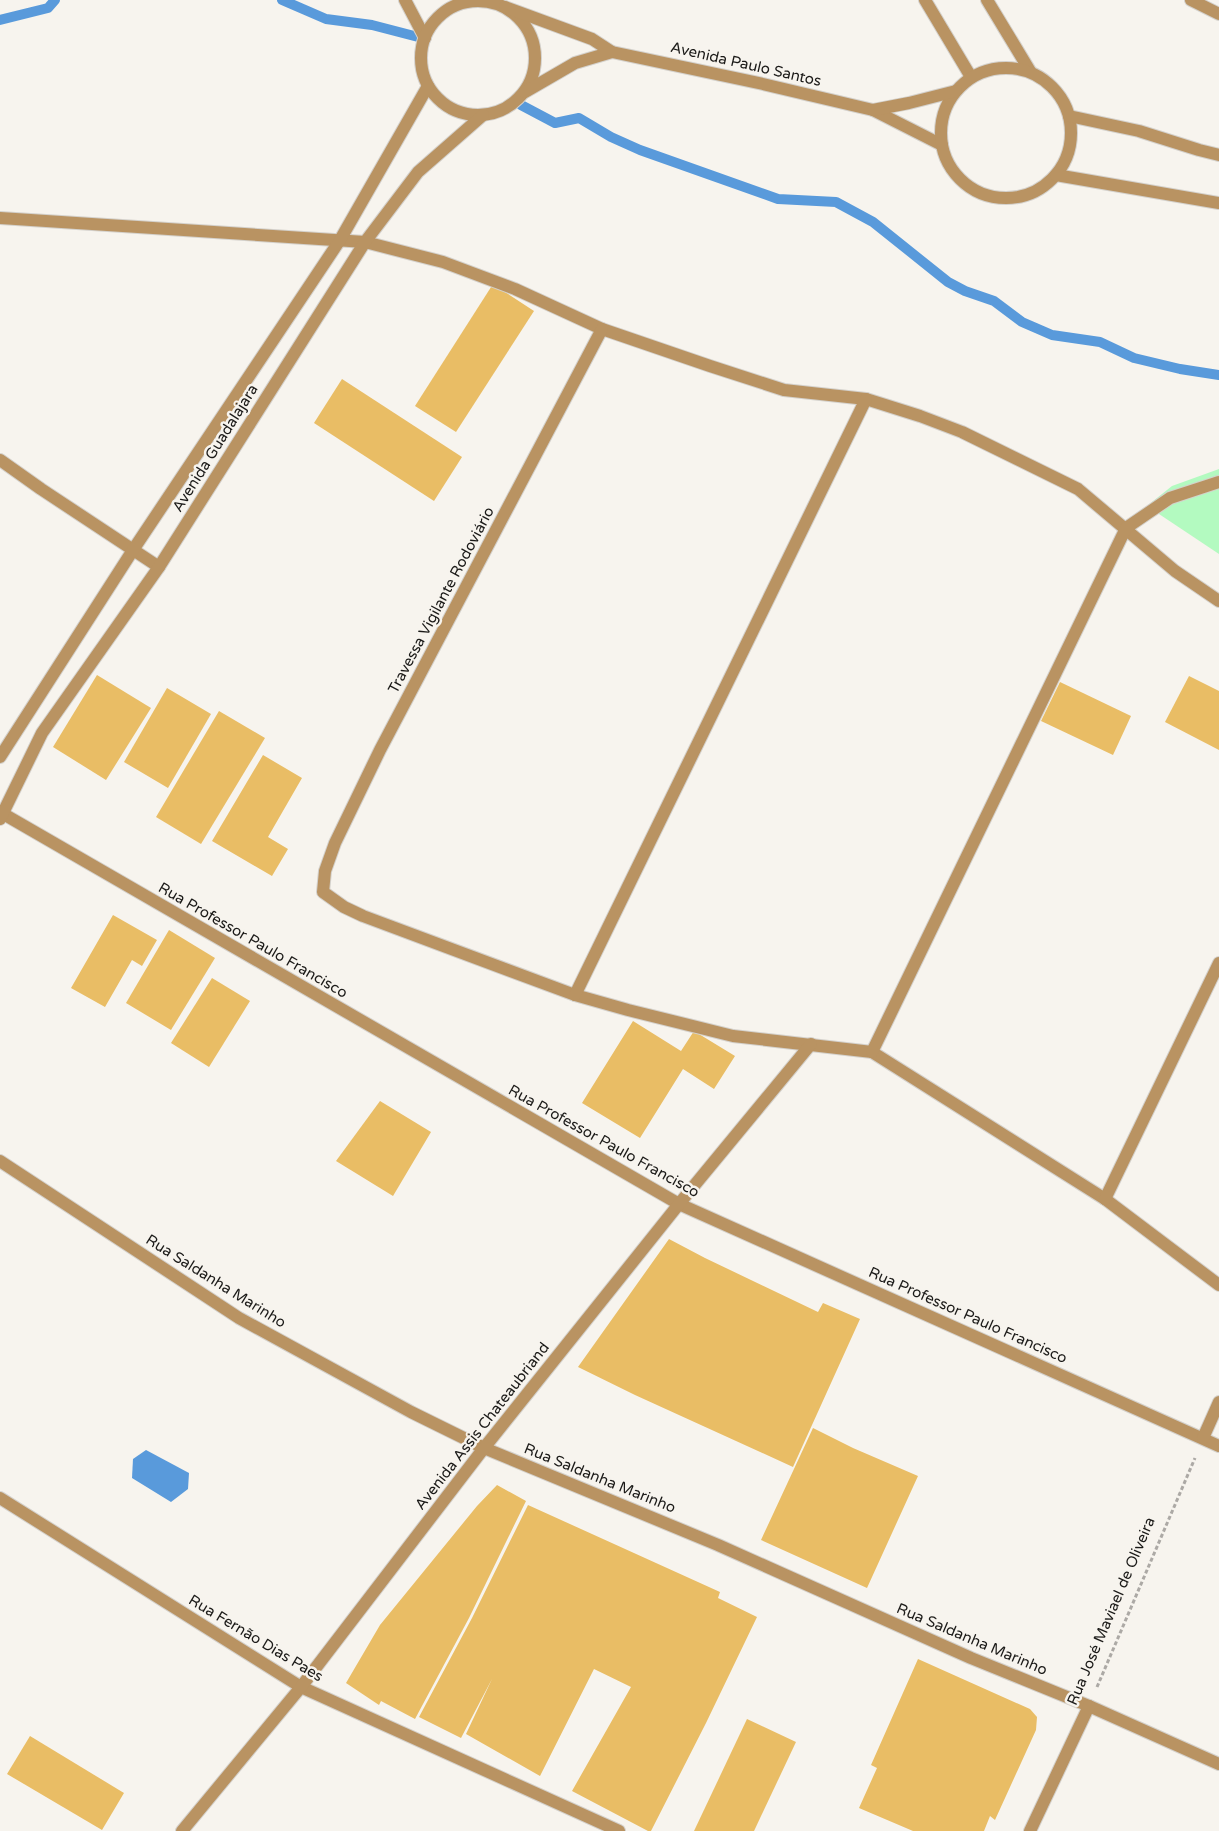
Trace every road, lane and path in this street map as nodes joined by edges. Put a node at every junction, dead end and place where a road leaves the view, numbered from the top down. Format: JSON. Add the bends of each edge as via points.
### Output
{"nodes":[{"id":1,"x":405,"y":0,"type":"edge"},
{"id":2,"x":473,"y":0,"type":"edge"},
{"id":3,"x":925,"y":0,"type":"edge"},
{"id":4,"x":987,"y":0,"type":"edge"},
{"id":5,"x":1191,"y":0,"type":"edge"},
{"id":6,"x":505,"y":7,"type":"junction"},
{"id":7,"x":1219,"y":14,"type":"edge"},
{"id":8,"x":425,"y":38,"type":"junction"},
{"id":9,"x":612,"y":52,"type":"junction"},
{"id":10,"x":1030,"y":71,"type":"junction"},
{"id":11,"x":971,"y":77,"type":"junction"},
{"id":12,"x":428,"y":86,"type":"junction"},
{"id":13,"x":956,"y":91,"type":"junction"},
{"id":14,"x":525,"y":92,"type":"junction"},
{"id":15,"x":873,"y":110,"type":"junction"},
{"id":16,"x":483,"y":115,"type":"junction"},
{"id":17,"x":1069,"y":116,"type":"junction"},
{"id":18,"x":942,"y":145,"type":"junction"},
{"id":19,"x":1219,"y":155,"type":"edge"},
{"id":20,"x":1056,"y":175,"type":"junction"},
{"id":21,"x":1219,"y":203,"type":"edge"},
{"id":22,"x":0,"y":218,"type":"edge"},
{"id":23,"x":340,"y":240,"type":"junction"},
{"id":24,"x":365,"y":242,"type":"junction"},
{"id":25,"x":602,"y":329,"type":"junction"},
{"id":26,"x":866,"y":399,"type":"junction"},
{"id":27,"x":0,"y":460,"type":"edge"},
{"id":28,"x":1219,"y":482,"type":"edge"},
{"id":29,"x":1126,"y":528,"type":"junction"},
{"id":30,"x":133,"y":550,"type":"junction"},
{"id":31,"x":159,"y":567,"type":"junction"},
{"id":32,"x":1219,"y":601,"type":"edge"},
{"id":33,"x":0,"y":757,"type":"edge"},
{"id":34,"x":1,"y":815,"type":"edge"},
{"id":35,"x":1219,"y":963,"type":"edge"},
{"id":36,"x":575,"y":995,"type":"junction"},
{"id":37,"x":811,"y":1044,"type":"junction"},
{"id":38,"x":872,"y":1052,"type":"junction"},
{"id":39,"x":0,"y":1161,"type":"edge"},
{"id":40,"x":1105,"y":1199,"type":"junction"},
{"id":41,"x":679,"y":1204,"type":"junction"},
{"id":42,"x":1219,"y":1285,"type":"edge"},
{"id":43,"x":1219,"y":1402,"type":"edge"},
{"id":44,"x":1203,"y":1438,"type":"junction"},
{"id":45,"x":1219,"y":1446,"type":"edge"},
{"id":46,"x":484,"y":1448,"type":"junction"},
{"id":47,"x":0,"y":1498,"type":"edge"},
{"id":48,"x":301,"y":1687,"type":"junction"},
{"id":49,"x":1089,"y":1706,"type":"junction"},
{"id":50,"x":1219,"y":1764,"type":"edge"},
{"id":51,"x":182,"y":1831,"type":"edge"},
{"id":52,"x":619,"y":1831,"type":"edge"},
{"id":53,"x":1030,"y":1831,"type":"edge"}],
"edges":[{"from":1,"to":8,"type":"street"},
{"from":2,"to":6,"type":"street"},
{"from":2,"to":8,"type":"street","via":[[443,13]]},
{"from":3,"to":11,"type":"street"},
{"from":4,"to":10,"type":"street"},
{"from":5,"to":7,"type":"street"},
{"from":6,"to":9,"type":"street","name":"Avenida Paulo Santos","via":[[592,39]]},
{"from":6,"to":14,"type":"street","via":[[528,29],[534,44],[532,77]]},
{"from":8,"to":12,"type":"street","via":[[421,55],[422,71]]},
{"from":9,"to":14,"type":"street","name":"Avenida Paulo Santos","via":[[574,63]]},
{"from":9,"to":15,"type":"street","name":"Avenida Paulo Santos"},
{"from":10,"to":11,"type":"street","via":[[996,68]]},
{"from":10,"to":17,"type":"street","via":[[1048,82],[1062,97]]},
{"from":11,"to":13,"type":"street"},
{"from":12,"to":16,"type":"street","via":[[438,100],[451,109]]},
{"from":12,"to":23,"type":"street"},
{"from":13,"to":15,"type":"street","name":"Avenida Paulo Santos"},
{"from":13,"to":18,"type":"street","via":[[945,108],[940,129]]},
{"from":14,"to":16,"type":"street","via":[[499,111]]},
{"from":15,"to":18,"type":"street","name":"Avenida Paulo Santos"},
{"from":16,"to":24,"type":"street","name":"Avenida Guadalajara","via":[[418,172]]},
{"from":17,"to":19,"type":"street","via":[[1139,131]]},
{"from":17,"to":20,"type":"street","via":[[1071,136],[1067,157]]},
{"from":18,"to":20,"type":"street","via":[[950,168],[964,184],[981,194],[1002,198],[1022,196],[1041,188]]},
{"from":20,"to":21,"type":"street"},
{"from":22,"to":23,"type":"street"},
{"from":23,"to":24,"type":"street"},
{"from":23,"to":30,"type":"street"},
{"from":24,"to":25,"type":"street","via":[[443,262],[515,289]]},
{"from":24,"to":31,"type":"street","name":"Avenida Guadalajara"},
{"from":25,"to":26,"type":"street","via":[[784,390]]},
{"from":25,"to":36,"type":"street","name":"Travessa Vigilante Rodoviário","via":[[380,750],[335,843],[323,892],[344,908],[363,916]]},
{"from":26,"to":29,"type":"street","via":[[962,432],[1024,462],[1078,489]]},
{"from":26,"to":36,"type":"street"},
{"from":27,"to":30,"type":"street"},
{"from":28,"to":29,"type":"street","via":[[1170,498]]},
{"from":29,"to":32,"type":"street","via":[[1175,571]]},
{"from":29,"to":38,"type":"street"},
{"from":30,"to":31,"type":"street"},
{"from":30,"to":33,"type":"street"},
{"from":31,"to":34,"type":"street","name":"Avenida Guadalajara","via":[[42,733]]},
{"from":34,"to":41,"type":"street","name":"Rua Professor Paulo Francisco"},
{"from":35,"to":40,"type":"street"},
{"from":36,"to":37,"type":"street","via":[[733,1036]]},
{"from":37,"to":38,"type":"street"},
{"from":37,"to":41,"type":"street","name":"Avenida Assis Chateaubriand"},
{"from":38,"to":40,"type":"street"},
{"from":39,"to":46,"type":"street","name":"Rua Saldanha Marinho","via":[[239,1318]]},
{"from":40,"to":42,"type":"street"},
{"from":41,"to":44,"type":"street","name":"Rua Professor Paulo Francisco"},
{"from":41,"to":46,"type":"street","name":"Avenida Assis Chateaubriand"},
{"from":43,"to":44,"type":"street"},
{"from":44,"to":45,"type":"street","name":"Rua Professor Paulo Francisco"},
{"from":44,"to":49,"type":"path","name":"Rua José Maviael de Oliveira"},
{"from":46,"to":48,"type":"street","name":"Avenida Assis Chateaubriand"},
{"from":46,"to":49,"type":"street","name":"Rua Saldanha Marinho","via":[[718,1545],[971,1658]]},
{"from":47,"to":48,"type":"street","name":"Rua Fernão Dias Paes"},
{"from":48,"to":51,"type":"street","name":"Avenida Assis Chateaubriand"},
{"from":48,"to":52,"type":"street","name":"Rua Fernão Dias Paes"},
{"from":49,"to":50,"type":"street","name":"Rua Saldanha Marinho"},
{"from":49,"to":53,"type":"street","name":"Rua José Maviael de Oliveira"}]}
